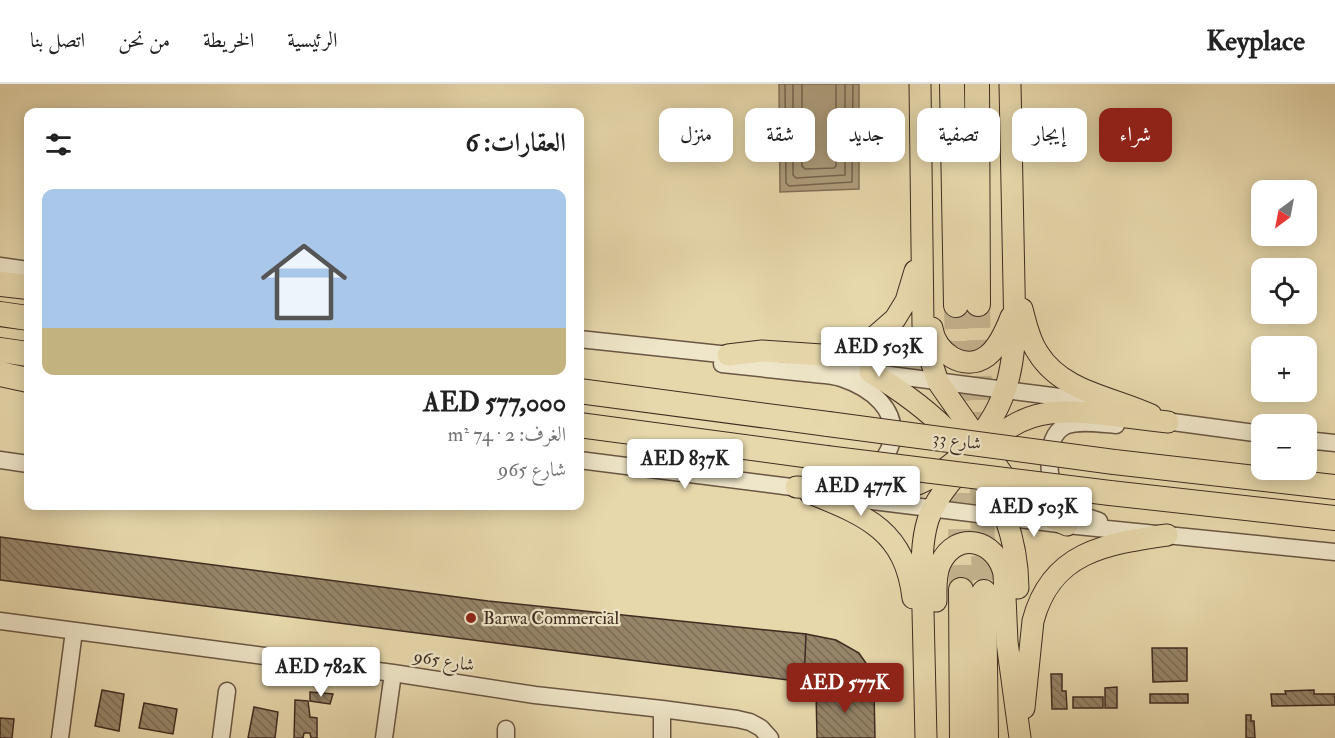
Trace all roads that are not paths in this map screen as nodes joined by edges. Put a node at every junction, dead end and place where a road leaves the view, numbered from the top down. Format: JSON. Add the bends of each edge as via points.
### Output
{"nodes":[{"id":1,"x":920,"y":84,"type":"edge"},
{"id":2,"x":930,"y":84,"type":"edge"},
{"id":3,"x":952,"y":84,"type":"edge"},
{"id":4,"x":977,"y":84,"type":"edge"},
{"id":5,"x":1010,"y":84,"type":"edge"},
{"id":6,"x":921,"y":238,"type":"junction"},
{"id":7,"x":0,"y":266,"type":"edge"},
{"id":8,"x":24,"y":269,"type":"edge"},
{"id":9,"x":1015,"y":283,"type":"junction"},
{"id":10,"x":0,"y":284,"type":"edge"},
{"id":11,"x":24,"y":287,"type":"edge"},
{"id":12,"x":1015,"y":304,"type":"junction"},
{"id":13,"x":0,"y":314,"type":"edge"},
{"id":14,"x":24,"y":317,"type":"edge"},
{"id":15,"x":584,"y":340,"type":"edge"},
{"id":16,"x":668,"y":349,"type":"junction"},
{"id":17,"x":0,"y":350,"type":"edge"},
{"id":18,"x":24,"y":353,"type":"edge"},
{"id":19,"x":728,"y":355,"type":"junction"},
{"id":20,"x":870,"y":372,"type":"junction"},
{"id":21,"x":0,"y":374,"type":"edge"},
{"id":22,"x":24,"y":379,"type":"edge"},
{"id":23,"x":938,"y":382,"type":"junction"},
{"id":24,"x":0,"y":386,"type":"edge"},
{"id":25,"x":24,"y":388,"type":"edge"},
{"id":26,"x":1005,"y":391,"type":"junction"},
{"id":27,"x":584,"y":392,"type":"edge"},
{"id":28,"x":1168,"y":422,"type":"junction"},
{"id":29,"x":584,"y":426,"type":"edge"},
{"id":30,"x":1251,"y":433,"type":"edge"},
{"id":31,"x":1317,"y":441,"type":"edge"},
{"id":32,"x":1335,"y":443,"type":"edge"},
{"id":33,"x":975,"y":449,"type":"junction"},
{"id":34,"x":0,"y":460,"type":"edge"},
{"id":35,"x":584,"y":461,"type":"edge"},
{"id":36,"x":24,"y":463,"type":"edge"},
{"id":37,"x":796,"y":487,"type":"junction"},
{"id":38,"x":1335,"y":487,"type":"edge"},
{"id":39,"x":933,"y":509,"type":"junction"},
{"id":40,"x":1006,"y":517,"type":"junction"},
{"id":41,"x":1335,"y":518,"type":"edge"},
{"id":42,"x":1067,"y":525,"type":"junction"},
{"id":43,"x":1127,"y":530,"type":"junction"},
{"id":44,"x":1167,"y":535,"type":"junction"},
{"id":45,"x":1335,"y":552,"type":"edge"},
{"id":46,"x":0,"y":621,"type":"edge"},
{"id":47,"x":74,"y":631,"type":"junction"},
{"id":48,"x":393,"y":673,"type":"junction"},
{"id":49,"x":228,"y":691,"type":"dead end"},
{"id":50,"x":662,"y":708,"type":"junction"},
{"id":51,"x":926,"y":736,"type":"edge"},
{"id":52,"x":60,"y":738,"type":"edge"},
{"id":53,"x":221,"y":738,"type":"edge"},
{"id":54,"x":384,"y":738,"type":"edge"},
{"id":55,"x":662,"y":738,"type":"edge"},
{"id":56,"x":770,"y":738,"type":"edge"},
{"id":57,"x":962,"y":738,"type":"edge"},
{"id":58,"x":986,"y":738,"type":"edge"},
{"id":59,"x":1020,"y":738,"type":"edge"}],
"edges":[{"from":1,"to":6,"type":"main road"},
{"from":2,"to":12,"type":"main road","via":[[935,340],[945,352],[964,362],[985,358],[1000,340]]},
{"from":3,"to":4,"type":"highway","via":[[967,304]]},
{"from":5,"to":9,"type":"main road"},
{"from":6,"to":19,"type":"main road","via":[[906,302],[895,319],[871,340],[837,356],[762,351]]},
{"from":6,"to":23,"type":"main road","via":[[924,340]]},
{"from":7,"to":8,"type":"street"},
{"from":9,"to":12,"type":"main road"},
{"from":9,"to":28,"type":"main road","via":[[1030,338],[1060,377]]},
{"from":10,"to":11,"type":"highway"},
{"from":12,"to":26,"type":"main road","via":[[1013,358]]},
{"from":13,"to":14,"type":"highway"},
{"from":15,"to":16,"type":"street"},
{"from":16,"to":19,"type":"street"},
{"from":16,"to":37,"type":"street","via":[[706,362],[840,377],[879,399],[888,411],[893,437],[883,461],[862,472]]},
{"from":17,"to":18,"type":"highway"},
{"from":19,"to":20,"type":"street"},
{"from":20,"to":23,"type":"street"},
{"from":20,"to":33,"type":"main road","via":[[904,392]]},
{"from":21,"to":22,"type":"highway"},
{"from":23,"to":26,"type":"street"},
{"from":23,"to":33,"type":"main road"},
{"from":24,"to":25,"type":"street"},
{"from":26,"to":28,"type":"street","via":[[1097,403]]},
{"from":26,"to":33,"type":"main road"},
{"from":27,"to":38,"type":"highway","name":"شارع 33","bridge":true,"via":[[1114,462]]},
{"from":28,"to":30,"type":"street"},
{"from":28,"to":33,"type":"main road","via":[[1049,413],[1010,426]]},
{"from":28,"to":43,"type":"street","via":[[1071,425],[1059,431],[1053,441],[1050,473],[1059,498],[1082,516]]},
{"from":29,"to":41,"type":"highway","name":"شارع 33","bridge":true},
{"from":31,"to":32,"type":"street"},
{"from":33,"to":37,"type":"main road","via":[[923,482],[891,492]]},
{"from":33,"to":39,"type":"main road"},
{"from":33,"to":40,"type":"main road"},
{"from":33,"to":42,"type":"main road","via":[[1021,497],[1045,516]]},
{"from":34,"to":36,"type":"street"},
{"from":35,"to":37,"type":"street"},
{"from":37,"to":39,"type":"street"},
{"from":37,"to":51,"type":"main road","via":[[864,517],[886,534],[903,558],[913,597],[915,667]]},
{"from":39,"to":40,"type":"street"},
{"from":39,"to":51,"type":"main road","via":[[922,556]]},
{"from":40,"to":42,"type":"street"},
{"from":40,"to":59,"type":"main road","via":[[1018,568]]},
{"from":42,"to":43,"type":"street"},
{"from":43,"to":44,"type":"street"},
{"from":44,"to":45,"type":"street"},
{"from":44,"to":59,"type":"main road","via":[[1094,550],[1068,565],[1049,583],[1033,621]]},
{"from":46,"to":47,"type":"street","name":"شارع 965"},
{"from":47,"to":48,"type":"street","name":"شارع 965"},
{"from":47,"to":52,"type":"street"},
{"from":48,"to":50,"type":"street","name":"شارع 965","via":[[535,695]]},
{"from":48,"to":54,"type":"street"},
{"from":49,"to":53,"type":"street"},
{"from":50,"to":55,"type":"street"},
{"from":50,"to":56,"type":"street","name":"شارع 965","via":[[750,722]]},
{"from":51,"to":59,"type":"main road","via":[[934,668],[938,569],[952,549],[974,543],[990,549],[1002,563]]},
{"from":57,"to":58,"type":"highway","via":[[972,591]]}]}
